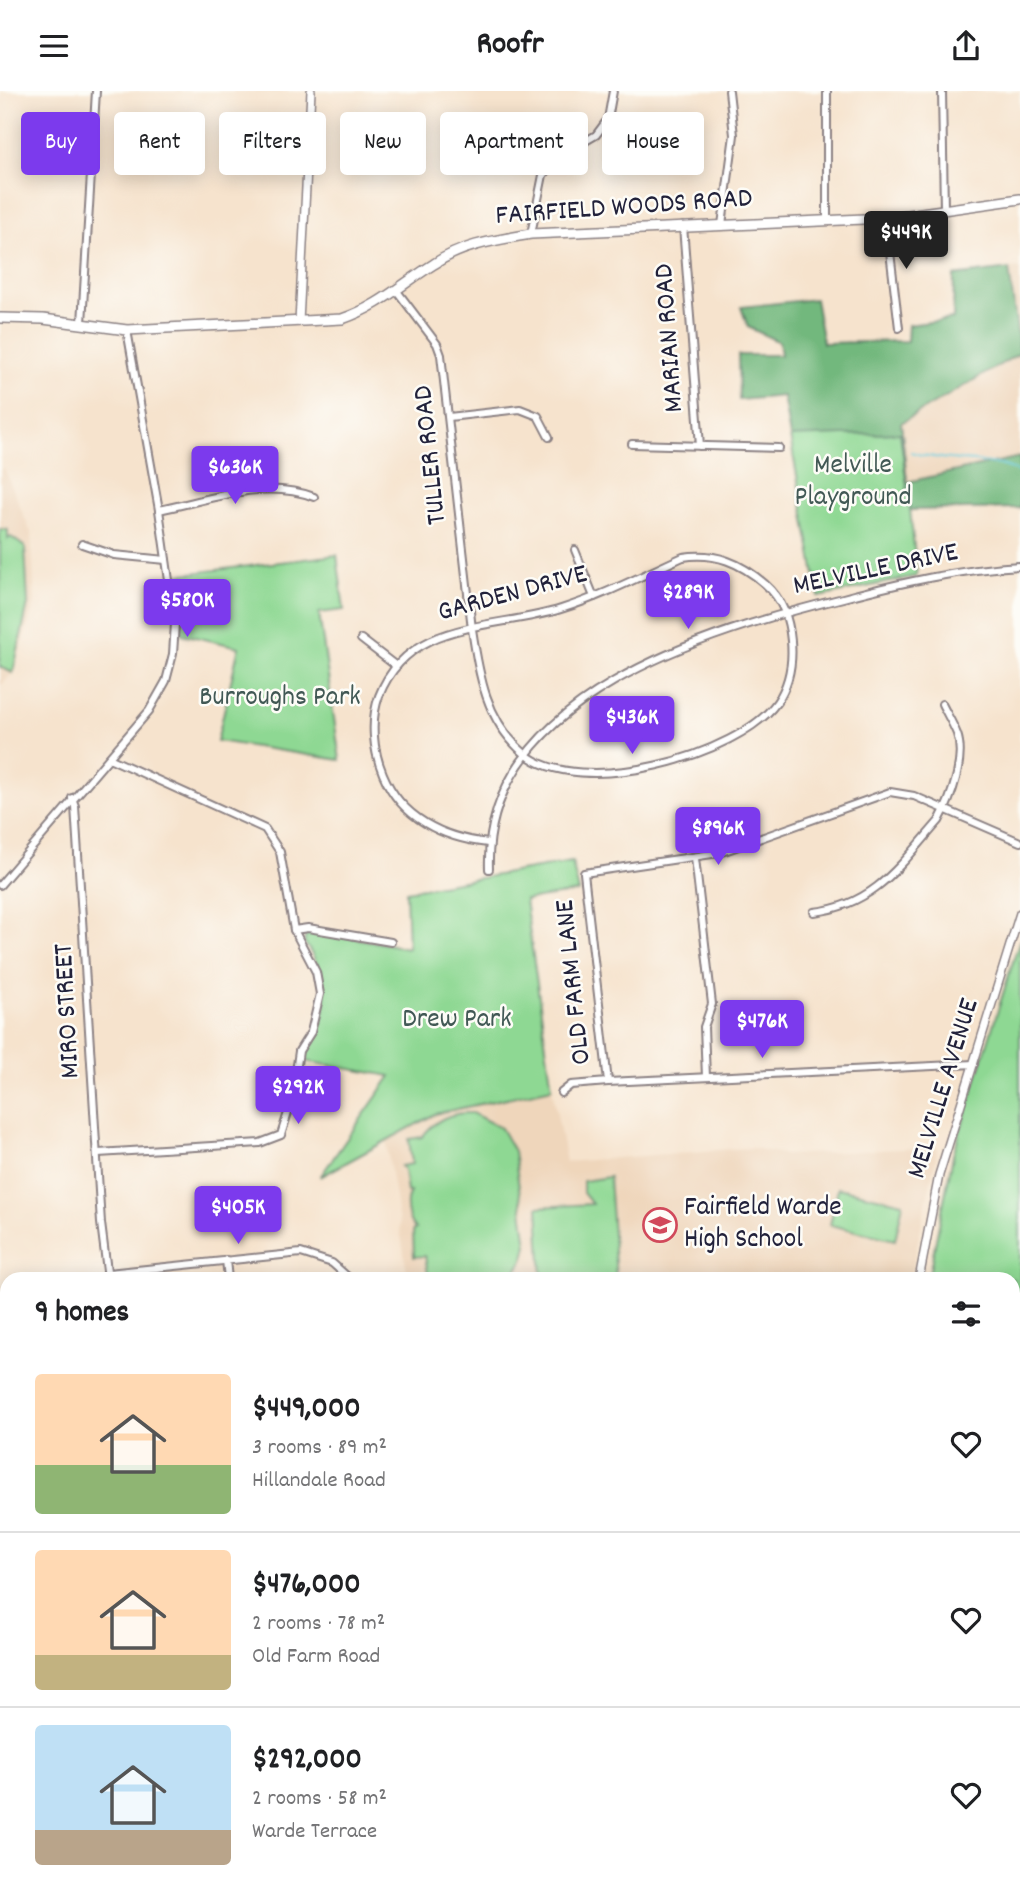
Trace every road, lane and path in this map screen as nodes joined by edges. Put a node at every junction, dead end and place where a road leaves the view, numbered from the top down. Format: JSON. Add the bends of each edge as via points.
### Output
{"nodes":[{"id":1,"x":96,"y":91,"type":"edge"},
{"id":2,"x":311,"y":91,"type":"edge"},
{"id":3,"x":614,"y":91,"type":"edge"},
{"id":4,"x":729,"y":91,"type":"edge"},
{"id":5,"x":827,"y":91,"type":"edge"},
{"id":6,"x":942,"y":91,"type":"edge"},
{"id":7,"x":1020,"y":199,"type":"edge"},
{"id":8,"x":944,"y":210,"type":"junction"},
{"id":9,"x":886,"y":218,"type":"junction"},
{"id":10,"x":827,"y":219,"type":"junction"},
{"id":11,"x":722,"y":225,"type":"junction"},
{"id":12,"x":683,"y":226,"type":"junction"},
{"id":13,"x":531,"y":235,"type":"junction"},
{"id":14,"x":397,"y":291,"type":"junction"},
{"id":15,"x":0,"y":318,"type":"edge"},
{"id":16,"x":299,"y":322,"type":"junction"},
{"id":17,"x":82,"y":323,"type":"junction"},
{"id":18,"x":899,"y":328,"type":"dead end"},
{"id":19,"x":127,"y":330,"type":"junction"},
{"id":20,"x":449,"y":417,"type":"junction"},
{"id":21,"x":550,"y":437,"type":"dead end"},
{"id":22,"x":632,"y":444,"type":"dead end"},
{"id":23,"x":700,"y":446,"type":"junction"},
{"id":24,"x":779,"y":448,"type":"dead end"},
{"id":25,"x":314,"y":497,"type":"dead end"},
{"id":26,"x":159,"y":510,"type":"junction"},
{"id":27,"x":82,"y":544,"type":"dead end"},
{"id":28,"x":575,"y":550,"type":"dead end"},
{"id":29,"x":166,"y":560,"type":"junction"},
{"id":30,"x":1020,"y":566,"type":"edge"},
{"id":31,"x":594,"y":597,"type":"junction"},
{"id":32,"x":786,"y":612,"type":"junction"},
{"id":33,"x":472,"y":629,"type":"junction"},
{"id":34,"x":361,"y":639,"type":"dead end"},
{"id":35,"x":396,"y":666,"type":"junction"},
{"id":36,"x":942,"y":704,"type":"dead end"},
{"id":37,"x":525,"y":755,"type":"junction"},
{"id":38,"x":109,"y":758,"type":"junction"},
{"id":39,"x":72,"y":798,"type":"junction"},
{"id":40,"x":945,"y":809,"type":"junction"},
{"id":41,"x":1020,"y":842,"type":"edge"},
{"id":42,"x":488,"y":843,"type":"junction"},
{"id":43,"x":695,"y":858,"type":"junction"},
{"id":44,"x":489,"y":869,"type":"dead end"},
{"id":45,"x":0,"y":885,"type":"edge"},
{"id":46,"x":814,"y":912,"type":"dead end"},
{"id":47,"x":1020,"y":913,"type":"edge"},
{"id":48,"x":294,"y":930,"type":"junction"},
{"id":49,"x":391,"y":942,"type":"dead end"},
{"id":50,"x":974,"y":1064,"type":"junction"},
{"id":51,"x":706,"y":1077,"type":"junction"},
{"id":52,"x":608,"y":1082,"type":"junction"},
{"id":53,"x":561,"y":1093,"type":"dead end"},
{"id":54,"x":98,"y":1153,"type":"junction"},
{"id":55,"x":226,"y":1261,"type":"junction"},
{"id":56,"x":107,"y":1272,"type":"edge"},
{"id":57,"x":139,"y":1272,"type":"edge"},
{"id":58,"x":227,"y":1272,"type":"edge"},
{"id":59,"x":342,"y":1272,"type":"edge"},
{"id":60,"x":920,"y":1272,"type":"edge"}],
"edges":[{"from":1,"to":17,"type":"street"},
{"from":2,"to":16,"type":"street"},
{"from":3,"to":13,"type":"street","via":[[607,119],[596,135],[560,156],[543,175]]},
{"from":4,"to":11,"type":"street","via":[[734,135]]},
{"from":5,"to":10,"type":"street"},
{"from":6,"to":8,"type":"street"},
{"from":7,"to":8,"type":"main road","name":"FAIRFIELD WOODS ROAD"},
{"from":8,"to":9,"type":"main road","name":"FAIRFIELD WOODS ROAD"},
{"from":9,"to":10,"type":"main road","name":"FAIRFIELD WOODS ROAD"},
{"from":9,"to":18,"type":"street"},
{"from":10,"to":11,"type":"main road","name":"FAIRFIELD WOODS ROAD"},
{"from":11,"to":12,"type":"main road","name":"FAIRFIELD WOODS ROAD"},
{"from":12,"to":13,"type":"main road","name":"FAIRFIELD WOODS ROAD"},
{"from":12,"to":23,"type":"street","name":"MARIAN ROAD"},
{"from":13,"to":14,"type":"main road","name":"FAIRFIELD WOODS ROAD","via":[[478,242],[435,263]]},
{"from":14,"to":16,"type":"main road","name":"FAIRFIELD WOODS ROAD","via":[[369,310],[342,319]]},
{"from":14,"to":20,"type":"street","name":"TULLER ROAD","via":[[436,344]]},
{"from":15,"to":17,"type":"main road","name":"FAIRFIELD WOODS ROAD"},
{"from":16,"to":19,"type":"main road","name":"FAIRFIELD WOODS ROAD"},
{"from":17,"to":19,"type":"main road","name":"FAIRFIELD WOODS ROAD"},
{"from":19,"to":26,"type":"street"},
{"from":20,"to":21,"type":"street","via":[[520,409],[538,416]]},
{"from":20,"to":33,"type":"street","name":"TULLER ROAD"},
{"from":22,"to":23,"type":"street"},
{"from":23,"to":24,"type":"street"},
{"from":25,"to":26,"type":"street","via":[[294,490],[226,493]]},
{"from":26,"to":29,"type":"street"},
{"from":27,"to":29,"type":"street","via":[[114,555]]},
{"from":28,"to":31,"type":"street"},
{"from":29,"to":38,"type":"street","via":[[175,623],[166,681],[149,711]]},
{"from":30,"to":32,"type":"street","name":"MELVILLE DRIVE","via":[[949,575]]},
{"from":31,"to":32,"type":"street","name":"GARDEN DRIVE","via":[[683,557],[708,556],[749,570],[771,589]]},
{"from":31,"to":33,"type":"street","name":"GARDEN DRIVE","via":[[538,616]]},
{"from":32,"to":37,"type":"street","name":"MELVILLE DRIVE","via":[[640,666],[584,700]]},
{"from":32,"to":37,"type":"street","via":[[793,663],[785,689],[767,713],[726,739],[695,755],[598,775],[554,769]]},
{"from":33,"to":35,"type":"street","name":"GARDEN DRIVE","via":[[418,645]]},
{"from":33,"to":37,"type":"street","name":"TULLER ROAD","via":[[487,704]]},
{"from":34,"to":35,"type":"street"},
{"from":35,"to":42,"type":"street","name":"GARDEN DRIVE","via":[[376,704],[373,729],[380,763],[394,795],[409,814],[441,832]]},
{"from":36,"to":40,"type":"street","via":[[958,736],[960,755]]},
{"from":37,"to":42,"type":"street","name":"MELVILLE DRIVE","via":[[501,798]]},
{"from":38,"to":39,"type":"street"},
{"from":38,"to":48,"type":"street","via":[[265,829],[280,852]]},
{"from":39,"to":45,"type":"street"},
{"from":39,"to":54,"type":"street","name":"MIRO STREET","via":[[83,899]]},
{"from":40,"to":41,"type":"street","name":"OLD FARM LANE"},
{"from":40,"to":43,"type":"street","name":"OLD FARM LANE","via":[[890,792]]},
{"from":40,"to":46,"type":"street","via":[[872,893],[833,910]]},
{"from":42,"to":44,"type":"street","name":"MELVILLE DRIVE"},
{"from":43,"to":51,"type":"street","via":[[712,1004],[704,1027]]},
{"from":43,"to":52,"type":"street","name":"OLD FARM LANE","via":[[584,873]]},
{"from":47,"to":50,"type":"street","name":"MELVILLE AVENUE"},
{"from":48,"to":49,"type":"street","via":[[308,928]]},
{"from":48,"to":54,"type":"street","via":[[316,972],[320,995],[311,1032],[299,1051],[281,1135],[260,1143]]},
{"from":50,"to":51,"type":"street"},
{"from":50,"to":60,"type":"street","name":"MELVILLE AVENUE","via":[[939,1175]]},
{"from":51,"to":52,"type":"street"},
{"from":52,"to":53,"type":"street","via":[[571,1085]]},
{"from":54,"to":56,"type":"street","name":"MIRO STREET"},
{"from":55,"to":57,"type":"street"},
{"from":55,"to":58,"type":"street"},
{"from":55,"to":59,"type":"street","via":[[301,1253],[318,1256]]}]}
